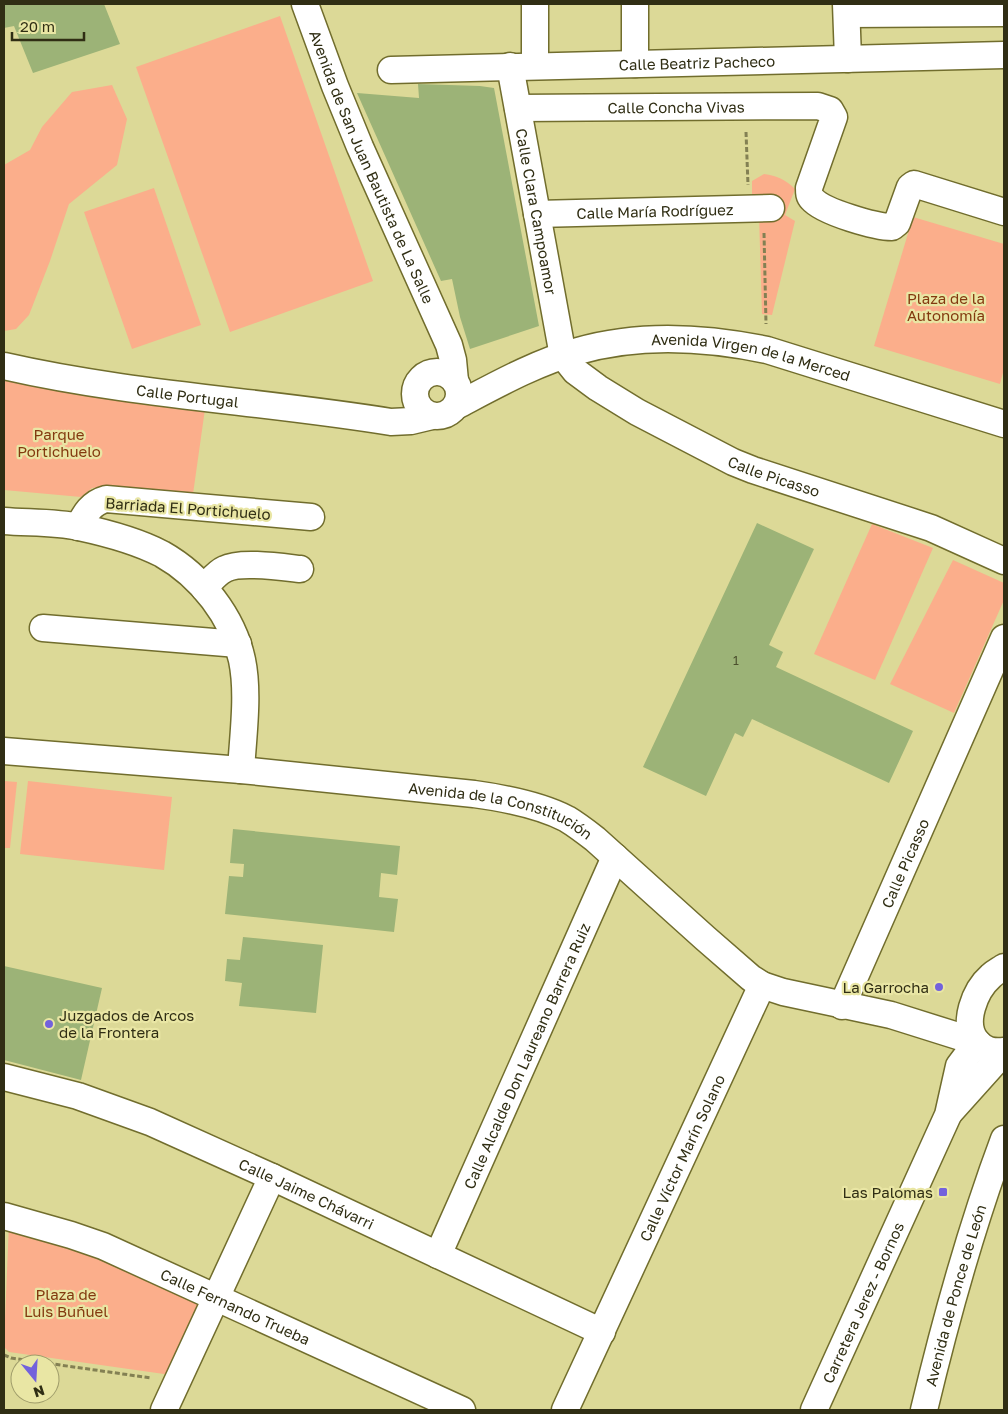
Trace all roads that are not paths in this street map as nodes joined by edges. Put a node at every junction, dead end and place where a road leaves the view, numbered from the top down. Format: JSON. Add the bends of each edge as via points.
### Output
{"nodes":[{"id":1,"x":305,"y":4,"type":"edge"},
{"id":2,"x":535,"y":4,"type":"edge"},
{"id":3,"x":635,"y":4,"type":"edge"},
{"id":4,"x":846,"y":9,"type":"edge"},
{"id":5,"x":1004,"y":14,"type":"edge"},
{"id":6,"x":1004,"y":55,"type":"edge"},
{"id":7,"x":848,"y":59,"type":"junction"},
{"id":8,"x":635,"y":64,"type":"junction"},
{"id":9,"x":523,"y":66,"type":"junction"},
{"id":10,"x":391,"y":70,"type":"dead end"},
{"id":11,"x":518,"y":108,"type":"junction"},
{"id":12,"x":760,"y":208,"type":"road end"},
{"id":13,"x":1004,"y":212,"type":"edge"},
{"id":14,"x":537,"y":214,"type":"junction"},
{"id":15,"x":563,"y":356,"type":"junction"},
{"id":16,"x":4,"y":366,"type":"edge"},
{"id":17,"x":450,"y":387,"type":"junction"},
{"id":18,"x":415,"y":395,"type":"junction"},
{"id":19,"x":432,"y":416,"type":"junction"},
{"id":20,"x":372,"y":419,"type":"junction"},
{"id":21,"x":1004,"y":424,"type":"edge"},
{"id":22,"x":311,"y":517,"type":"dead end"},
{"id":23,"x":4,"y":521,"type":"edge"},
{"id":24,"x":78,"y":527,"type":"junction"},
{"id":25,"x":1004,"y":561,"type":"edge"},
{"id":26,"x":300,"y":569,"type":"dead end"},
{"id":27,"x":204,"y":588,"type":"junction"},
{"id":28,"x":43,"y":628,"type":"dead end"},
{"id":29,"x":1004,"y":638,"type":"edge"},
{"id":30,"x":238,"y":644,"type":"junction"},
{"id":31,"x":4,"y":751,"type":"edge"},
{"id":32,"x":241,"y":770,"type":"junction"},
{"id":33,"x":615,"y":857,"type":"junction"},
{"id":34,"x":1004,"y":967,"type":"edge"},
{"id":35,"x":762,"y":985,"type":"junction"},
{"id":36,"x":842,"y":1006,"type":"junction"},
{"id":37,"x":937,"y":1030,"type":"junction"},
{"id":38,"x":985,"y":1039,"type":"edge"},
{"id":39,"x":968,"y":1074,"type":"junction"},
{"id":40,"x":4,"y":1077,"type":"edge"},
{"id":41,"x":1004,"y":1080,"type":"edge"},
{"id":42,"x":1004,"y":1139,"type":"edge"},
{"id":43,"x":272,"y":1177,"type":"junction"},
{"id":44,"x":996,"y":1185,"type":"edge"},
{"id":45,"x":4,"y":1216,"type":"edge"},
{"id":46,"x":438,"y":1255,"type":"junction"},
{"id":47,"x":216,"y":1297,"type":"junction"},
{"id":48,"x":602,"y":1332,"type":"junction"},
{"id":49,"x":164,"y":1410,"type":"edge"},
{"id":50,"x":462,"y":1410,"type":"edge"},
{"id":51,"x":565,"y":1410,"type":"edge"},
{"id":52,"x":814,"y":1410,"type":"edge"},
{"id":53,"x":924,"y":1410,"type":"edge"}],
"edges":[{"from":1,"to":17,"type":"street","name":"Avenida de San Juan Bautista de La Salle","via":[[360,147],[442,328],[453,360]]},
{"from":2,"to":9,"type":"street","name":"Calle Clara Campoamor"},
{"from":3,"to":8,"type":"street"},
{"from":4,"to":5,"type":"street"},
{"from":4,"to":7,"type":"street"},
{"from":6,"to":7,"type":"street","name":"Calle Beatriz Pacheco"},
{"from":7,"to":8,"type":"street","name":"Calle Beatriz Pacheco"},
{"from":8,"to":9,"type":"street","name":"Calle Beatriz Pacheco"},
{"from":9,"to":10,"type":"street","name":"Calle Beatriz Pacheco"},
{"from":9,"to":11,"type":"street","name":"Calle Clara Campoamor"},
{"from":11,"to":13,"type":"street","name":"Calle Concha Vivas","via":[[808,104],[825,107],[834,117],[809,188],[814,201],[858,220],[889,227],[895,225],[914,184]]},
{"from":11,"to":14,"type":"street","name":"Calle Clara Campoamor"},
{"from":12,"to":14,"type":"street","name":"Calle María Rodríguez"},
{"from":14,"to":15,"type":"street","name":"Calle Clara Campoamor"},
{"from":15,"to":17,"type":"street","name":"Avenida Virgen de la Merced","via":[[496,385]]},
{"from":15,"to":21,"type":"street","name":"Avenida Virgen de la Merced","via":[[621,342],[674,338],[733,343],[767,350]]},
{"from":15,"to":25,"type":"street","name":"Calle Picasso","via":[[575,371],[598,388],[733,462],[931,528]]},
{"from":16,"to":20,"type":"street","name":"Calle Portugal","via":[[35,374]]},
{"from":17,"to":18,"type":"street","via":[[420,381]]},
{"from":17,"to":19,"type":"street","via":[[452,411]]},
{"from":18,"to":19,"type":"street","via":[[420,408]]},
{"from":18,"to":20,"type":"street","name":"Calle Portugal","via":[[401,407]]},
{"from":19,"to":20,"type":"street","name":"Calle Portugal","via":[[402,422]]},
{"from":22,"to":24,"type":"street","name":"Barriada El Portichuelo","via":[[106,499],[91,506]]},
{"from":23,"to":24,"type":"street","name":"Barriada El Portichuelo"},
{"from":24,"to":27,"type":"street","name":"Barriada El Portichuelo","via":[[162,554]]},
{"from":26,"to":27,"type":"street","via":[[238,565],[217,574]]},
{"from":27,"to":30,"type":"street","name":"Barriada El Portichuelo"},
{"from":28,"to":30,"type":"street"},
{"from":29,"to":36,"type":"street","name":"Calle Picasso"},
{"from":30,"to":32,"type":"street","name":"Barriada El Portichuelo","via":[[245,683]]},
{"from":31,"to":32,"type":"street","name":"Avenida de la Constitución"},
{"from":32,"to":33,"type":"street","name":"Avenida de la Constitución","via":[[500,798],[565,818],[596,839]]},
{"from":33,"to":35,"type":"street","name":"Avenida de la Constitución"},
{"from":33,"to":46,"type":"street","name":"Calle Alcalde Don Laureano Barrera Ruiz"},
{"from":34,"to":38,"type":"street","name":"Carretera Jerez - Bornos","via":[[991,976],[976,999]]},
{"from":35,"to":36,"type":"street","name":"Avenida de la Constitución"},
{"from":35,"to":48,"type":"street","name":"Calle Víctor Marín Solano"},
{"from":36,"to":37,"type":"street","name":"Avenida de la Constitución"},
{"from":37,"to":38,"type":"street","via":[[956,1022]]},
{"from":37,"to":39,"type":"street"},
{"from":38,"to":39,"type":"street","name":"Carretera Jerez - Bornos"},
{"from":39,"to":41,"type":"street"},
{"from":39,"to":52,"type":"street","name":"Carretera Jerez - Bornos"},
{"from":40,"to":43,"type":"street","name":"Calle Jaime Chávarri","via":[[78,1096],[150,1122]]},
{"from":42,"to":44,"type":"street","name":"Avenida de Ponce de León"},
{"from":43,"to":46,"type":"street","name":"Calle Jaime Chávarri"},
{"from":43,"to":47,"type":"street"},
{"from":44,"to":53,"type":"street","name":"Avenida de Ponce de León","via":[[942,1334]]},
{"from":45,"to":47,"type":"street","name":"Calle Fernando Trueba","via":[[103,1246]]},
{"from":46,"to":48,"type":"street","name":"Calle Jaime Chávarri"},
{"from":47,"to":49,"type":"street"},
{"from":47,"to":50,"type":"street","name":"Calle Fernando Trueba"},
{"from":48,"to":51,"type":"street","name":"Calle Víctor Marín Solano"}]}
